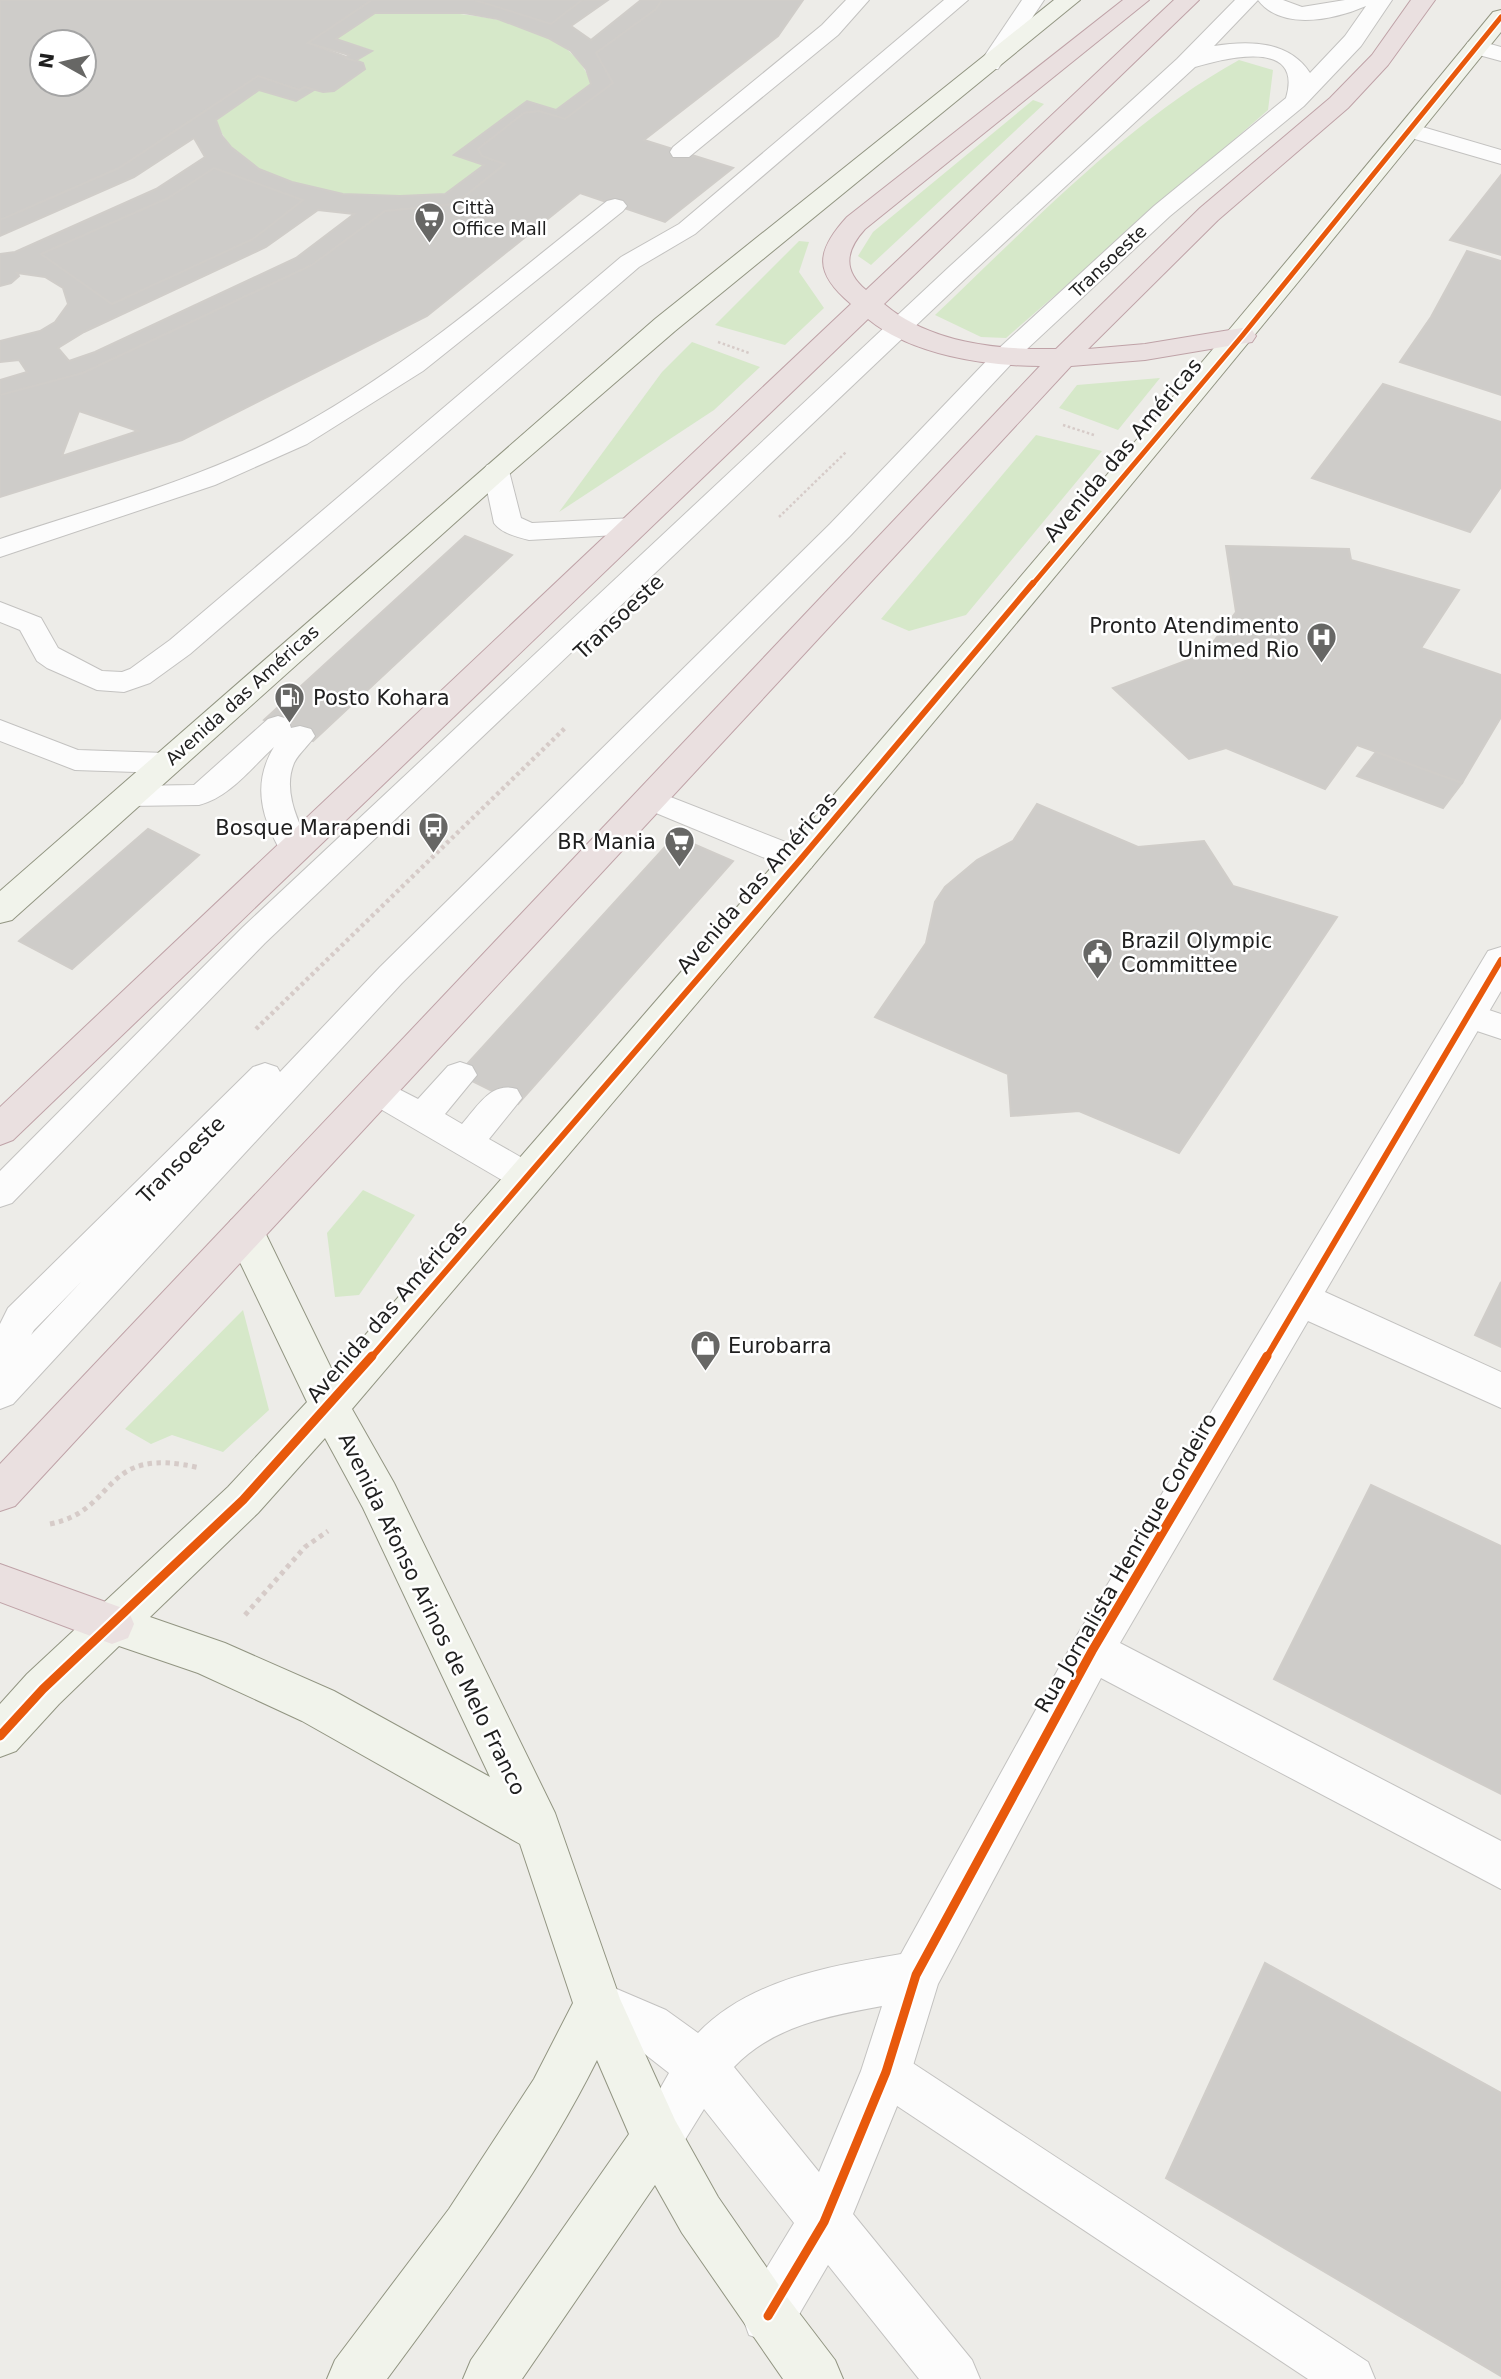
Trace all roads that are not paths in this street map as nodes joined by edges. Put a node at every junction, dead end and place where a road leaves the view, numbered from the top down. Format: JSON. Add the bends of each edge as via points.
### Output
{"nodes":[{"id":1,"x":858,"y":0,"type":"edge"},
{"id":2,"x":957,"y":0,"type":"edge"},
{"id":3,"x":1033,"y":0,"type":"edge"},
{"id":4,"x":1068,"y":0,"type":"edge"},
{"id":5,"x":1137,"y":0,"type":"edge"},
{"id":6,"x":1187,"y":0,"type":"edge"},
{"id":7,"x":1247,"y":0,"type":"edge"},
{"id":8,"x":1269,"y":0,"type":"edge"},
{"id":9,"x":1363,"y":0,"type":"edge"},
{"id":10,"x":1381,"y":0,"type":"edge"},
{"id":11,"x":1423,"y":0,"type":"edge"},
{"id":12,"x":1493,"y":39,"type":"edge"},
{"id":13,"x":990,"y":64,"type":"junction"},
{"id":14,"x":1185,"y":64,"type":"junction"},
{"id":15,"x":1296,"y":101,"type":"junction"},
{"id":16,"x":1414,"y":124,"type":"junction"},
{"id":17,"x":1501,"y":142,"type":"edge"},
{"id":18,"x":681,"y":152,"type":"dead end"},
{"id":19,"x":1501,"y":157,"type":"edge"},
{"id":20,"x":615,"y":206,"type":"dead end"},
{"id":21,"x":865,"y":307,"type":"junction"},
{"id":22,"x":900,"y":328,"type":"junction"},
{"id":23,"x":1242,"y":336,"type":"junction"},
{"id":24,"x":1005,"y":356,"type":"junction"},
{"id":25,"x":1065,"y":356,"type":"junction"},
{"id":26,"x":496,"y":471,"type":"junction"},
{"id":27,"x":634,"y":527,"type":"junction"},
{"id":28,"x":0,"y":548,"type":"edge"},
{"id":29,"x":0,"y":611,"type":"edge"},
{"id":30,"x":0,"y":730,"type":"edge"},
{"id":31,"x":166,"y":762,"type":"junction"},
{"id":32,"x":129,"y":796,"type":"junction"},
{"id":33,"x":650,"y":799,"type":"junction"},
{"id":34,"x":295,"y":849,"type":"junction"},
{"id":35,"x":800,"y":860,"type":"junction"},
{"id":36,"x":4,"y":902,"type":"edge"},
{"id":37,"x":278,"y":912,"type":"junction"},
{"id":38,"x":1501,"y":960,"type":"edge"},
{"id":39,"x":1485,"y":1021,"type":"edge"},
{"id":40,"x":460,"y":1075,"type":"dead end"},
{"id":41,"x":377,"y":1091,"type":"junction"},
{"id":42,"x":505,"y":1098,"type":"dead end"},
{"id":43,"x":422,"y":1117,"type":"junction"},
{"id":44,"x":0,"y":1130,"type":"edge"},
{"id":45,"x":467,"y":1141,"type":"junction"},
{"id":46,"x":526,"y":1177,"type":"junction"},
{"id":47,"x":0,"y":1193,"type":"edge"},
{"id":48,"x":0,"y":1202,"type":"edge"},
{"id":49,"x":245,"y":1231,"type":"junction"},
{"id":50,"x":1300,"y":1299,"type":"junction"},
{"id":51,"x":8,"y":1383,"type":"edge"},
{"id":52,"x":1501,"y":1391,"type":"edge"},
{"id":53,"x":329,"y":1406,"type":"junction"},
{"id":54,"x":0,"y":1493,"type":"edge"},
{"id":55,"x":0,"y":1583,"type":"edge"},
{"id":56,"x":112,"y":1623,"type":"junction"},
{"id":57,"x":1092,"y":1651,"type":"junction"},
{"id":58,"x":0,"y":1736,"type":"edge"},
{"id":59,"x":538,"y":1829,"type":"junction"},
{"id":60,"x":1501,"y":1866,"type":"edge"},
{"id":61,"x":916,"y":1975,"type":"junction"},
{"id":62,"x":598,"y":2005,"type":"junction"},
{"id":63,"x":703,"y":2068,"type":"junction"},
{"id":64,"x":886,"y":2071,"type":"junction"},
{"id":65,"x":657,"y":2138,"type":"junction"},
{"id":66,"x":824,"y":2222,"type":"junction"},
{"id":67,"x":768,"y":2316,"type":"junction"},
{"id":68,"x":354,"y":2379,"type":"edge"},
{"id":69,"x":490,"y":2379,"type":"edge"},
{"id":70,"x":816,"y":2379,"type":"edge"},
{"id":71,"x":953,"y":2379,"type":"edge"},
{"id":72,"x":1351,"y":2379,"type":"edge"}],
"edges":[{"from":1,"to":18,"type":"lane","via":[[830,30]]},
{"from":2,"to":29,"type":"lane","via":[[687,229],[630,262],[180,647],[140,676],[112,682],[69,669],[47,654],[31,624]]},
{"from":3,"to":13,"type":"lane"},
{"from":4,"to":13,"type":"main road","name":"Avenida das Américas"},
{"from":5,"to":21,"type":"highway","via":[[843,236],[833,260],[842,282]]},
{"from":6,"to":21,"type":"highway"},
{"from":7,"to":14,"type":"lane","name":"Transoeste"},
{"from":8,"to":9,"type":"lane","via":[[1282,8],[1324,14]]},
{"from":10,"to":15,"type":"lane","name":"Transoeste","via":[[1353,41]]},
{"from":11,"to":25,"type":"highway","via":[[1380,60],[1339,103],[1209,214]]},
{"from":12,"to":16,"type":"main road","name":"Avenida das Américas"},
{"from":13,"to":26,"type":"main road","name":"Avenida das Américas","via":[[665,325]]},
{"from":14,"to":15,"type":"lane","via":[[1230,49],[1282,57],[1298,71],[1301,82]]},
{"from":14,"to":22,"type":"lane","name":"Transoeste"},
{"from":15,"to":24,"type":"lane","name":"Transoeste","via":[[1162,211]]},
{"from":16,"to":17,"type":"lane"},
{"from":16,"to":19,"type":"lane"},
{"from":16,"to":23,"type":"main road","name":"Avenida das Américas"},
{"from":20,"to":28,"type":"lane","via":[[414,366],[298,438],[206,479]]},
{"from":21,"to":22,"type":"highway"},
{"from":21,"to":27,"type":"highway"},
{"from":22,"to":24,"type":"highway","via":[[936,343]]},
{"from":22,"to":37,"type":"lane","name":"Transoeste","via":[[733,485],[723,519],[583,652],[517,712],[480,723]]},
{"from":23,"to":25,"type":"highway","via":[[1156,352]]},
{"from":23,"to":35,"type":"main road","name":"Avenida das Américas"},
{"from":24,"to":25,"type":"highway"},
{"from":24,"to":51,"type":"lane","name":"Transoeste","via":[[840,530],[391,975]]},
{"from":25,"to":33,"type":"highway"},
{"from":26,"to":27,"type":"lane","via":[[508,537]]},
{"from":26,"to":31,"type":"main road","name":"Avenida das Américas"},
{"from":27,"to":34,"type":"highway"},
{"from":30,"to":31,"type":"lane","via":[[75,760]]},
{"from":31,"to":32,"type":"main road","name":"Avenida das Américas"},
{"from":32,"to":34,"type":"lane","via":[[199,795],[284,736],[274,791]]},
{"from":32,"to":36,"type":"main road","name":"Avenida das Américas"},
{"from":33,"to":35,"type":"lane","via":[[688,828],[732,847]]},
{"from":33,"to":41,"type":"highway"},
{"from":34,"to":44,"type":"highway"},
{"from":35,"to":46,"type":"main road","name":"Avenida das Américas"},
{"from":37,"to":47,"type":"lane","name":"Transoeste"},
{"from":37,"to":48,"type":"lane","name":"Transoeste","via":[[259,952]]},
{"from":38,"to":39,"type":"street","name":"Rua Jornalista Henrique Cordeiro"},
{"from":39,"to":50,"type":"street","name":"Rua Jornalista Henrique Cordeiro"},
{"from":40,"to":43,"type":"lane"},
{"from":41,"to":43,"type":"lane"},
{"from":41,"to":49,"type":"highway"},
{"from":42,"to":45,"type":"lane"},
{"from":43,"to":45,"type":"lane"},
{"from":45,"to":46,"type":"lane"},
{"from":46,"to":53,"type":"main road","name":"Avenida das Américas"},
{"from":49,"to":53,"type":"main road","name":"Avenida Afonso Arinos de Melo Franco"},
{"from":49,"to":54,"type":"highway"},
{"from":50,"to":52,"type":"street"},
{"from":50,"to":57,"type":"street","name":"Rua Jornalista Henrique Cordeiro"},
{"from":53,"to":56,"type":"main road","name":"Avenida das Américas","via":[[243,1500]]},
{"from":53,"to":59,"type":"main road","name":"Avenida Afonso Arinos de Melo Franco","via":[[379,1496]]},
{"from":55,"to":56,"type":"highway"},
{"from":56,"to":58,"type":"main road","name":"Avenida das Américas"},
{"from":56,"to":59,"type":"main road","via":[[209,1657],[318,1706]]},
{"from":57,"to":60,"type":"street"},
{"from":57,"to":61,"type":"street","name":"Rua Jornalista Henrique Cordeiro"},
{"from":59,"to":62,"type":"main road","name":"Avenida Afonso Arinos de Melo Franco"},
{"from":61,"to":63,"type":"street","via":[[819,1994],[757,2018],[725,2040]]},
{"from":61,"to":64,"type":"street","name":"Rua Jornalista Henrique Cordeiro"},
{"from":62,"to":63,"type":"street","via":[[649,2027]]},
{"from":62,"to":65,"type":"main road","name":"Avenida Afonso Arinos de Melo Franco"},
{"from":62,"to":68,"type":"main road","via":[[552,2097],[467,2227]]},
{"from":63,"to":65,"type":"street"},
{"from":63,"to":66,"type":"street"},
{"from":64,"to":66,"type":"street","name":"Rua Jornalista Henrique Cordeiro"},
{"from":64,"to":72,"type":"lane"},
{"from":65,"to":67,"type":"main road","name":"Avenida Afonso Arinos de Melo Franco","via":[[700,2215]]},
{"from":65,"to":69,"type":"main road"},
{"from":66,"to":67,"type":"street","name":"Rua Jornalista Henrique Cordeiro"},
{"from":66,"to":71,"type":"street"},
{"from":67,"to":70,"type":"main road","name":"Avenida Afonso Arinos de Melo Franco"}]}
